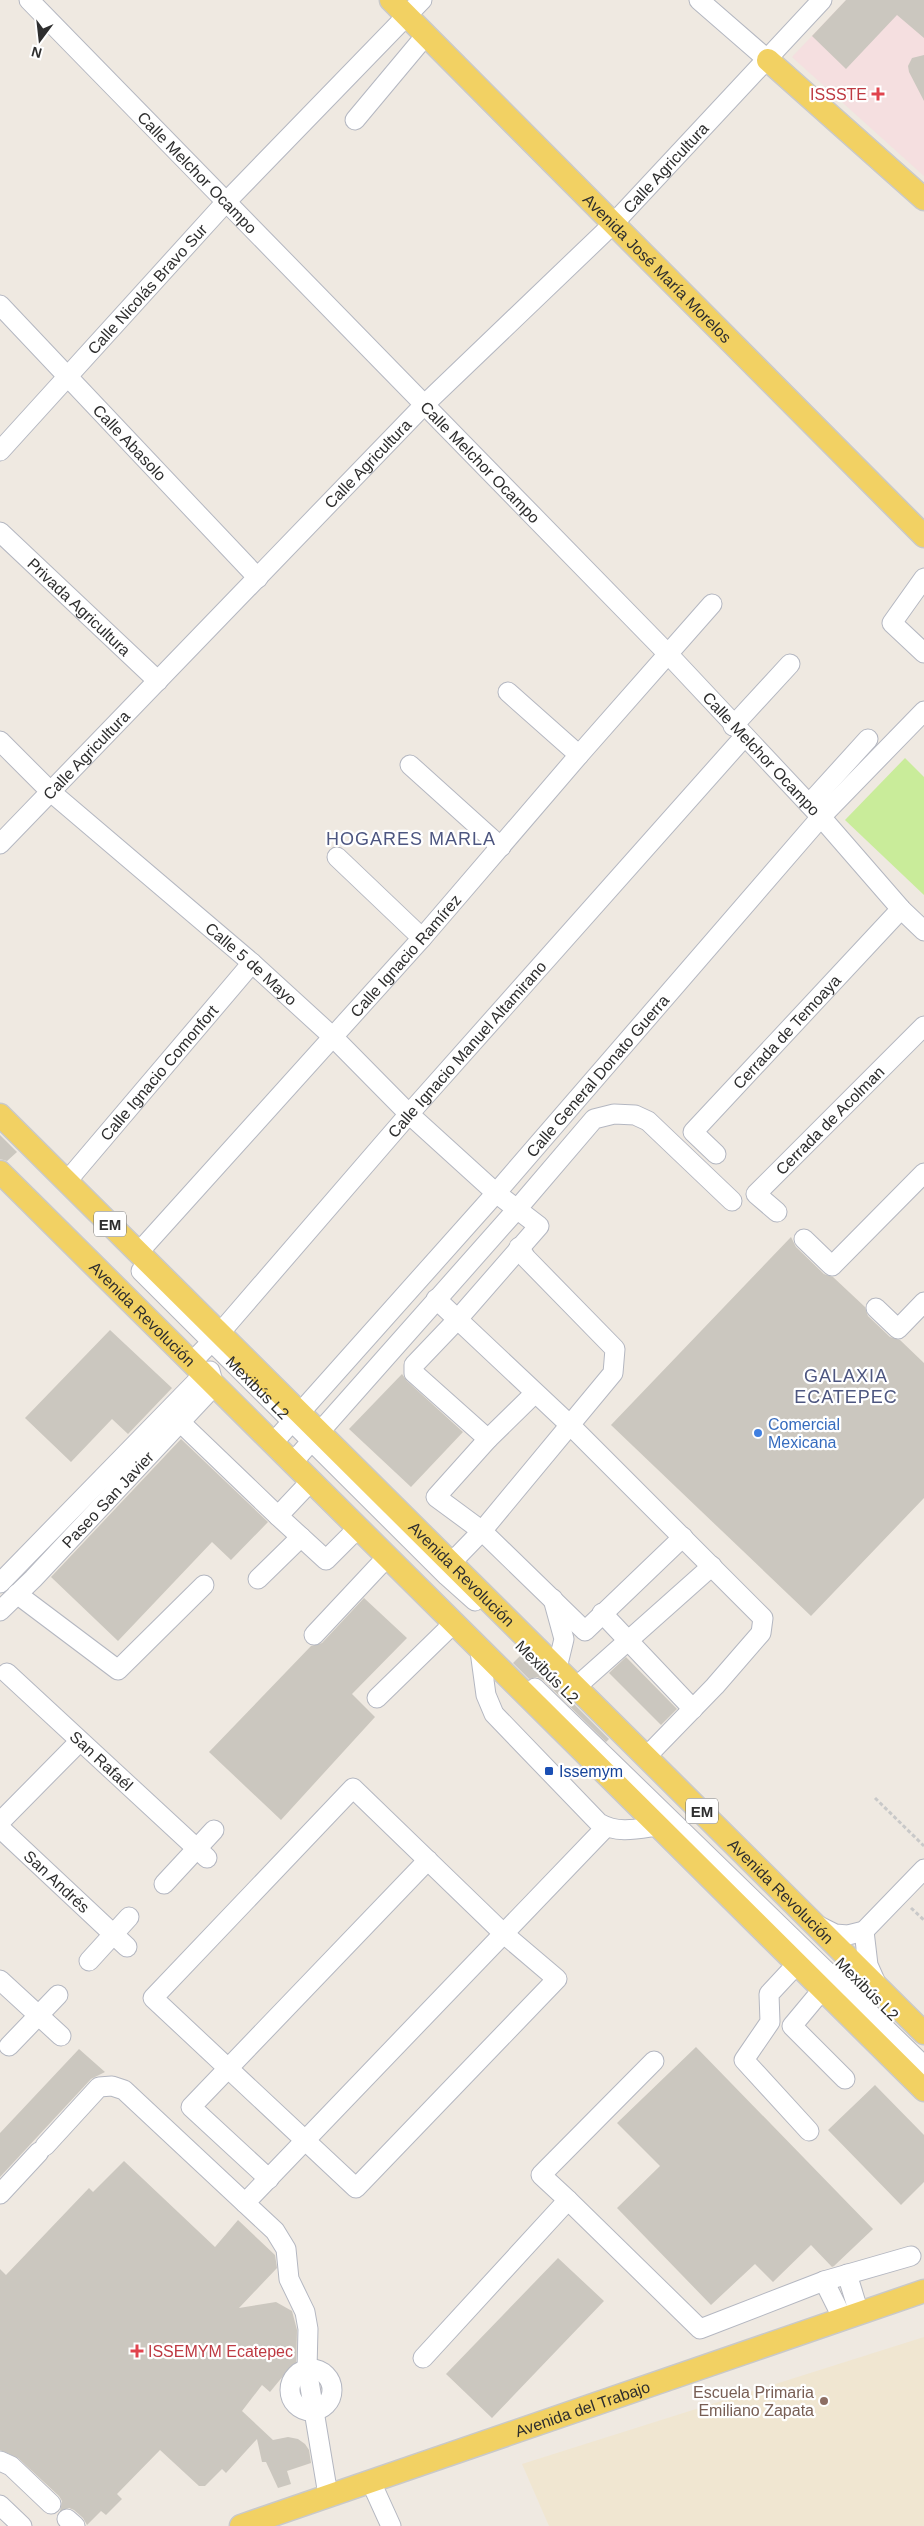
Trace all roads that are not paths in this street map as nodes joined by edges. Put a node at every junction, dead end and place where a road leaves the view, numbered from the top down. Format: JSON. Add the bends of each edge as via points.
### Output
{"nodes":[{"id":1,"x":29,"y":0,"type":"edge"},
{"id":2,"x":391,"y":0,"type":"edge"},
{"id":3,"x":699,"y":0,"type":"edge"},
{"id":4,"x":822,"y":0,"type":"edge"},
{"id":5,"x":414,"y":8,"type":"edge"},
{"id":6,"x":426,"y":35,"type":"junction"},
{"id":7,"x":768,"y":60,"type":"junction"},
{"id":8,"x":355,"y":120,"type":"dead end"},
{"id":9,"x":924,"y":199,"type":"edge"},
{"id":10,"x":226,"y":202,"type":"junction"},
{"id":11,"x":613,"y":224,"type":"junction"},
{"id":12,"x":0,"y":305,"type":"edge"},
{"id":13,"x":68,"y":377,"type":"junction"},
{"id":14,"x":424,"y":405,"type":"junction"},
{"id":15,"x":0,"y":451,"type":"edge"},
{"id":16,"x":0,"y":532,"type":"edge"},
{"id":17,"x":924,"y":536,"type":"edge"},
{"id":18,"x":258,"y":578,"type":"junction"},
{"id":19,"x":922,"y":584,"type":"edge"},
{"id":20,"x":712,"y":604,"type":"dead end"},
{"id":21,"x":924,"y":653,"type":"edge"},
{"id":22,"x":669,"y":655,"type":"junction"},
{"id":23,"x":790,"y":664,"type":"dead end"},
{"id":24,"x":158,"y":681,"type":"junction"},
{"id":25,"x":508,"y":692,"type":"dead end"},
{"id":26,"x":924,"y":711,"type":"edge"},
{"id":27,"x":739,"y":731,"type":"junction"},
{"id":28,"x":868,"y":739,"type":"dead end"},
{"id":29,"x":0,"y":741,"type":"edge"},
{"id":30,"x":579,"y":755,"type":"junction"},
{"id":31,"x":410,"y":765,"type":"dead end"},
{"id":32,"x":51,"y":792,"type":"junction"},
{"id":33,"x":815,"y":811,"type":"junction"},
{"id":34,"x":0,"y":844,"type":"edge"},
{"id":35,"x":501,"y":846,"type":"junction"},
{"id":36,"x":336,"y":857,"type":"dead end"},
{"id":37,"x":902,"y":909,"type":"junction"},
{"id":38,"x":924,"y":931,"type":"edge"},
{"id":39,"x":422,"y":938,"type":"junction"},
{"id":40,"x":252,"y":963,"type":"junction"},
{"id":41,"x":924,"y":1026,"type":"edge"},
{"id":42,"x":333,"y":1037,"type":"junction"},
{"id":43,"x":409,"y":1114,"type":"junction"},
{"id":44,"x":0,"y":1115,"type":"edge"},
{"id":45,"x":0,"y":1129,"type":"edge"},
{"id":46,"x":716,"y":1154,"type":"dead end"},
{"id":47,"x":0,"y":1161,"type":"edge"},
{"id":48,"x":0,"y":1172,"type":"edge"},
{"id":49,"x":924,"y":1173,"type":"edge"},
{"id":50,"x":66,"y":1181,"type":"junction"},
{"id":51,"x":496,"y":1193,"type":"junction"},
{"id":52,"x":732,"y":1201,"type":"dead end"},
{"id":53,"x":518,"y":1208,"type":"junction"},
{"id":54,"x":777,"y":1212,"type":"dead end"},
{"id":55,"x":804,"y":1239,"type":"dead end"},
{"id":56,"x":519,"y":1247,"type":"junction"},
{"id":57,"x":138,"y":1253,"type":"junction"},
{"id":58,"x":436,"y":1299,"type":"junction"},
{"id":59,"x":924,"y":1302,"type":"edge"},
{"id":60,"x":876,"y":1308,"type":"dead end"},
{"id":61,"x":457,"y":1320,"type":"junction"},
{"id":62,"x":206,"y":1359,"type":"junction"},
{"id":63,"x":535,"y":1393,"type":"junction"},
{"id":64,"x":178,"y":1421,"type":"junction"},
{"id":65,"x":571,"y":1426,"type":"junction"},
{"id":66,"x":286,"y":1428,"type":"junction"},
{"id":67,"x":315,"y":1435,"type":"junction"},
{"id":68,"x":488,"y":1439,"type":"junction"},
{"id":69,"x":296,"y":1458,"type":"junction"},
{"id":70,"x":311,"y":1481,"type":"junction"},
{"id":71,"x":278,"y":1516,"type":"junction"},
{"id":72,"x":358,"y":1528,"type":"junction"},
{"id":73,"x":482,"y":1531,"type":"junction"},
{"id":74,"x":301,"y":1537,"type":"junction"},
{"id":75,"x":682,"y":1537,"type":"junction"},
{"id":76,"x":35,"y":1548,"type":"junction"},
{"id":77,"x":387,"y":1557,"type":"junction"},
{"id":78,"x":50,"y":1561,"type":"junction"},
{"id":79,"x":451,"y":1563,"type":"junction"},
{"id":80,"x":712,"y":1566,"type":"junction"},
{"id":81,"x":258,"y":1579,"type":"dead end"},
{"id":82,"x":0,"y":1583,"type":"edge"},
{"id":83,"x":204,"y":1586,"type":"dead end"},
{"id":84,"x":17,"y":1594,"type":"junction"},
{"id":85,"x":554,"y":1599,"type":"junction"},
{"id":86,"x":0,"y":1611,"type":"edge"},
{"id":87,"x":602,"y":1613,"type":"junction"},
{"id":88,"x":451,"y":1622,"type":"junction"},
{"id":89,"x":314,"y":1635,"type":"dead end"},
{"id":90,"x":628,"y":1641,"type":"junction"},
{"id":91,"x":480,"y":1651,"type":"junction"},
{"id":92,"x":557,"y":1668,"type":"junction"},
{"id":93,"x":7,"y":1673,"type":"dead end"},
{"id":94,"x":576,"y":1687,"type":"junction"},
{"id":95,"x":377,"y":1698,"type":"dead end"},
{"id":96,"x":693,"y":1708,"type":"junction"},
{"id":97,"x":80,"y":1741,"type":"junction"},
{"id":98,"x":647,"y":1756,"type":"junction"},
{"id":99,"x":0,"y":1822,"type":"edge"},
{"id":100,"x":658,"y":1826,"type":"junction"},
{"id":101,"x":606,"y":1827,"type":"junction"},
{"id":102,"x":0,"y":1828,"type":"edge"},
{"id":103,"x":214,"y":1830,"type":"dead end"},
{"id":104,"x":202,"y":1853,"type":"junction"},
{"id":105,"x":428,"y":1860,"type":"junction"},
{"id":106,"x":924,"y":1869,"type":"edge"},
{"id":107,"x":164,"y":1884,"type":"dead end"},
{"id":108,"x":129,"y":1917,"type":"dead end"},
{"id":109,"x":818,"y":1926,"type":"junction"},
{"id":110,"x":864,"y":1930,"type":"junction"},
{"id":111,"x":114,"y":1934,"type":"junction"},
{"id":112,"x":504,"y":1934,"type":"junction"},
{"id":113,"x":127,"y":1947,"type":"dead end"},
{"id":114,"x":89,"y":1961,"type":"dead end"},
{"id":115,"x":796,"y":1965,"type":"junction"},
{"id":116,"x":0,"y":1980,"type":"edge"},
{"id":117,"x":876,"y":1983,"type":"junction"},
{"id":118,"x":822,"y":1990,"type":"junction"},
{"id":119,"x":58,"y":1995,"type":"dead end"},
{"id":120,"x":38,"y":2015,"type":"junction"},
{"id":121,"x":924,"y":2033,"type":"edge"},
{"id":122,"x":61,"y":2036,"type":"dead end"},
{"id":123,"x":924,"y":2045,"type":"edge"},
{"id":124,"x":9,"y":2046,"type":"dead end"},
{"id":125,"x":654,"y":2061,"type":"dead end"},
{"id":126,"x":924,"y":2066,"type":"edge"},
{"id":127,"x":227,"y":2068,"type":"junction"},
{"id":128,"x":845,"y":2079,"type":"dead end"},
{"id":129,"x":924,"y":2090,"type":"edge"},
{"id":130,"x":809,"y":2131,"type":"dead end"},
{"id":131,"x":305,"y":2141,"type":"junction"},
{"id":132,"x":269,"y":2179,"type":"junction"},
{"id":133,"x":0,"y":2194,"type":"edge"},
{"id":134,"x":568,"y":2200,"type":"junction"},
{"id":135,"x":245,"y":2203,"type":"junction"},
{"id":136,"x":911,"y":2256,"type":"dead end"},
{"id":137,"x":846,"y":2274,"type":"junction"},
{"id":138,"x":824,"y":2281,"type":"junction"},
{"id":139,"x":924,"y":2291,"type":"edge"},
{"id":140,"x":851,"y":2316,"type":"junction"},
{"id":141,"x":423,"y":2358,"type":"dead end"},
{"id":142,"x":307,"y":2369,"type":"junction"},
{"id":143,"x":314,"y":2410,"type":"junction"},
{"id":144,"x":0,"y":2461,"type":"edge"},
{"id":145,"x":371,"y":2482,"type":"junction"},
{"id":146,"x":328,"y":2495,"type":"junction"},
{"id":147,"x":51,"y":2504,"type":"dead end"},
{"id":148,"x":0,"y":2505,"type":"edge"},
{"id":149,"x":22,"y":2526,"type":"edge"},
{"id":150,"x":241,"y":2526,"type":"edge"},
{"id":151,"x":391,"y":2526,"type":"edge"}],
"edges":[{"from":1,"to":10,"type":"street","name":"Calle Melchor Ocampo"},
{"from":2,"to":5,"type":"main road","name":"Avenida José María Morelos"},
{"from":3,"to":7,"type":"street"},
{"from":4,"to":7,"type":"street","name":"Calle Agricultura"},
{"from":5,"to":6,"type":"main road","name":"Avenida José María Morelos"},
{"from":5,"to":10,"type":"street","name":"Calle Nicolás Bravo Sur"},
{"from":6,"to":8,"type":"street"},
{"from":6,"to":11,"type":"main road","name":"Avenida José María Morelos"},
{"from":7,"to":9,"type":"main road"},
{"from":7,"to":11,"type":"street","name":"Calle Agricultura"},
{"from":10,"to":13,"type":"street","name":"Calle Nicolás Bravo Sur"},
{"from":10,"to":14,"type":"street","name":"Calle Melchor Ocampo"},
{"from":11,"to":14,"type":"street","name":"Calle Agricultura"},
{"from":11,"to":17,"type":"main road","name":"Avenida José María Morelos"},
{"from":12,"to":13,"type":"street","name":"Calle Abasolo"},
{"from":13,"to":15,"type":"street","name":"Calle Nicolás Bravo Sur"},
{"from":13,"to":18,"type":"street","name":"Calle Abasolo"},
{"from":14,"to":18,"type":"street","name":"Calle Agricultura"},
{"from":14,"to":22,"type":"street","name":"Calle Melchor Ocampo"},
{"from":16,"to":24,"type":"street","name":"Privada Agricultura"},
{"from":18,"to":24,"type":"street","name":"Calle Agricultura"},
{"from":19,"to":21,"type":"street","via":[[892,623]]},
{"from":20,"to":22,"type":"street","name":"Calle Ignacio Ramírez"},
{"from":22,"to":27,"type":"street","name":"Calle Melchor Ocampo"},
{"from":22,"to":30,"type":"street","name":"Calle Ignacio Ramírez"},
{"from":23,"to":27,"type":"street","name":"Calle Ignacio Manuel Altamirano"},
{"from":24,"to":32,"type":"street","name":"Calle Agricultura"},
{"from":25,"to":30,"type":"street"},
{"from":26,"to":33,"type":"street","name":"Calle General Donato Guerra"},
{"from":27,"to":33,"type":"street","name":"Calle Melchor Ocampo"},
{"from":27,"to":43,"type":"street","name":"Calle Ignacio Manuel Altamirano"},
{"from":28,"to":33,"type":"street"},
{"from":29,"to":32,"type":"street","name":"Calle 5 de Mayo"},
{"from":30,"to":35,"type":"street","name":"Calle Ignacio Ramírez"},
{"from":31,"to":35,"type":"street"},
{"from":32,"to":34,"type":"street","name":"Calle Agricultura"},
{"from":32,"to":40,"type":"street","name":"Calle 5 de Mayo"},
{"from":33,"to":37,"type":"street","name":"Calle Melchor Ocampo"},
{"from":33,"to":51,"type":"street","name":"Calle General Donato Guerra"},
{"from":35,"to":39,"type":"street","name":"Calle Ignacio Ramírez"},
{"from":36,"to":39,"type":"street"},
{"from":37,"to":38,"type":"street","name":"Calle Melchor Ocampo"},
{"from":37,"to":46,"type":"street","name":"Cerrada de Temoaya","via":[[693,1132]]},
{"from":39,"to":42,"type":"street","name":"Calle Ignacio Ramírez"},
{"from":40,"to":42,"type":"street","name":"Calle 5 de Mayo"},
{"from":40,"to":50,"type":"street","name":"Calle Ignacio Comonfort"},
{"from":41,"to":54,"type":"street","name":"Cerrada de Acolman","via":[[756,1194]]},
{"from":42,"to":43,"type":"street","name":"Calle 5 de Mayo"},
{"from":42,"to":57,"type":"street","name":"Calle Ignacio Ramírez"},
{"from":43,"to":51,"type":"street","name":"Calle 5 de Mayo"},
{"from":43,"to":62,"type":"street","name":"Calle Ignacio Manuel Altamirano"},
{"from":44,"to":50,"type":"main road","name":"Avenida Revolución","number":"EM"},
{"from":45,"to":62,"type":"street"},
{"from":47,"to":62,"type":"street"},
{"from":48,"to":62,"type":"main road","name":"Avenida Revolución","number":"EM"},
{"from":49,"to":55,"type":"street","via":[[832,1266]]},
{"from":50,"to":57,"type":"main road","name":"Avenida Revolución","number":"EM"},
{"from":51,"to":53,"type":"street","name":"Calle 5 de Mayo"},
{"from":51,"to":66,"type":"street","name":"Calle General Donato Guerra"},
{"from":52,"to":53,"type":"street","via":[[648,1121],[635,1114],[614,1114],[594,1119]]},
{"from":53,"to":56,"type":"street","name":"Calle 5 de Mayo","via":[[539,1226]]},
{"from":53,"to":58,"type":"street"},
{"from":56,"to":61,"type":"street"},
{"from":56,"to":65,"type":"street","via":[[526,1258],[616,1349],[614,1373]]},
{"from":57,"to":62,"type":"main road","name":"Avenida Revolución","number":"EM"},
{"from":58,"to":61,"type":"street"},
{"from":58,"to":67,"type":"street"},
{"from":59,"to":60,"type":"street","via":[[898,1329]]},
{"from":61,"to":63,"type":"street"},
{"from":61,"to":68,"type":"street","via":[[414,1365],[414,1373]]},
{"from":62,"to":64,"type":"street","name":"Paseo San Javier"},
{"from":62,"to":66,"type":"main road","name":"Avenida Revolución","number":"EM"},
{"from":62,"to":66,"type":"main road","name":"Avenida Revolución","number":"EM"},
{"from":62,"to":76,"type":"street","name":"Paseo San Javier"},
{"from":63,"to":65,"type":"street"},
{"from":63,"to":68,"type":"street"},
{"from":64,"to":71,"type":"street"},
{"from":64,"to":78,"type":"street","name":"Paseo San Javier"},
{"from":65,"to":73,"type":"street"},
{"from":65,"to":75,"type":"street"},
{"from":66,"to":67,"type":"main road","name":"Avenida Revolución","number":"EM"},
{"from":66,"to":69,"type":"main road","name":"Avenida Revolución","number":"EM"},
{"from":67,"to":69,"type":"street"},
{"from":67,"to":79,"type":"main road","name":"Avenida Revolución","number":"EM"},
{"from":67,"to":123,"type":"street","name":"Mexibús L2"},
{"from":68,"to":73,"type":"street","via":[[436,1497]]},
{"from":69,"to":70,"type":"main road","name":"Avenida Revolución","number":"EM"},
{"from":69,"to":126,"type":"street","name":"Mexibús L2"},
{"from":70,"to":71,"type":"street"},
{"from":70,"to":72,"type":"main road","name":"Avenida Revolución","number":"EM"},
{"from":71,"to":74,"type":"street"},
{"from":72,"to":74,"type":"street","via":[[326,1560]]},
{"from":72,"to":77,"type":"main road","name":"Avenida Revolución","number":"EM"},
{"from":73,"to":79,"type":"street"},
{"from":73,"to":85,"type":"street"},
{"from":74,"to":81,"type":"street"},
{"from":75,"to":80,"type":"street"},
{"from":75,"to":87,"type":"street"},
{"from":76,"to":78,"type":"street"},
{"from":76,"to":82,"type":"street","name":"Paseo San Javier"},
{"from":77,"to":88,"type":"main road","name":"Avenida Revolución","number":"EM"},
{"from":77,"to":89,"type":"street"},
{"from":78,"to":84,"type":"street","name":"Paseo San Javier"},
{"from":79,"to":92,"type":"main road","name":"Avenida Revolución","number":"EM"},
{"from":80,"to":90,"type":"street"},
{"from":80,"to":96,"type":"street","via":[[763,1618],[761,1633]]},
{"from":83,"to":84,"type":"street","via":[[118,1670]]},
{"from":84,"to":86,"type":"street","name":"Paseo San Javier"},
{"from":85,"to":87,"type":"street","via":[[586,1631]]},
{"from":85,"to":92,"type":"street","via":[[564,1639]]},
{"from":87,"to":90,"type":"street"},
{"from":88,"to":91,"type":"main road","name":"Avenida Revolución","number":"EM"},
{"from":88,"to":95,"type":"street"},
{"from":90,"to":94,"type":"street"},
{"from":90,"to":96,"type":"street"},
{"from":91,"to":100,"type":"main road","name":"Avenida Revolución","number":"EM"},
{"from":91,"to":101,"type":"street","via":[[486,1695],[494,1714]]},
{"from":92,"to":94,"type":"main road","name":"Avenida Revolución","number":"EM"},
{"from":93,"to":97,"type":"street","name":"San Rafaél"},
{"from":94,"to":98,"type":"main road","name":"Avenida Revolución","number":"EM"},
{"from":96,"to":98,"type":"street"},
{"from":97,"to":99,"type":"street"},
{"from":97,"to":104,"type":"street","name":"San Rafaél"},
{"from":98,"to":109,"type":"main road","name":"Avenida Revolución","number":"EM"},
{"from":100,"to":101,"type":"street","via":[[624,1831]]},
{"from":100,"to":115,"type":"main road","name":"Avenida Revolución","number":"EM"},
{"from":101,"to":112,"type":"street"},
{"from":102,"to":111,"type":"street","name":"San Andrés"},
{"from":103,"to":104,"type":"street"},
{"from":104,"to":107,"type":"street"},
{"from":105,"to":112,"type":"street"},
{"from":105,"to":127,"type":"street"},
{"from":105,"to":127,"type":"street","via":[[353,1788],[153,1998]]},
{"from":106,"to":110,"type":"street"},
{"from":108,"to":111,"type":"street"},
{"from":109,"to":110,"type":"street","via":[[835,1934],[848,1935]]},
{"from":109,"to":117,"type":"main road","name":"Avenida Revolución","number":"EM"},
{"from":110,"to":117,"type":"street","via":[[868,1964]]},
{"from":111,"to":113,"type":"street","name":"San Andrés"},
{"from":111,"to":114,"type":"street"},
{"from":112,"to":131,"type":"street"},
{"from":112,"to":131,"type":"street","via":[[557,1979],[489,2050],[356,2188]]},
{"from":115,"to":118,"type":"main road","name":"Avenida Revolución","number":"EM"},
{"from":115,"to":130,"type":"street","via":[[769,1994],[770,2022],[744,2060]]},
{"from":116,"to":120,"type":"street"},
{"from":117,"to":121,"type":"main road","name":"Avenida Revolución","number":"EM"},
{"from":118,"to":128,"type":"street","via":[[792,2026]]},
{"from":118,"to":129,"type":"main road","name":"Avenida Revolución","number":"EM"},
{"from":119,"to":120,"type":"street"},
{"from":120,"to":122,"type":"street"},
{"from":120,"to":124,"type":"street"},
{"from":125,"to":134,"type":"street","via":[[542,2175]]},
{"from":127,"to":131,"type":"street"},
{"from":127,"to":132,"type":"street","via":[[191,2107]]},
{"from":131,"to":132,"type":"street"},
{"from":132,"to":135,"type":"street"},
{"from":133,"to":135,"type":"street","via":[[99,2087],[112,2086],[124,2090]]},
{"from":134,"to":138,"type":"street","via":[[700,2329]]},
{"from":134,"to":141,"type":"street"},
{"from":135,"to":142,"type":"street","via":[[274,2231],[286,2249],[289,2280],[305,2312],[308,2329]]},
{"from":136,"to":137,"type":"street"},
{"from":137,"to":138,"type":"street"},
{"from":137,"to":140,"type":"street"},
{"from":138,"to":140,"type":"street"},
{"from":139,"to":140,"type":"main road","name":"Avenida del Trabajo"},
{"from":140,"to":145,"type":"main road","name":"Avenida del Trabajo"},
{"from":142,"to":143,"type":"street","via":[[296,2374],[290,2394],[297,2406]]},
{"from":142,"to":143,"type":"street","via":[[323,2372],[332,2389],[324,2407]]},
{"from":143,"to":146,"type":"street"},
{"from":144,"to":147,"type":"street","via":[[11,2466]]},
{"from":145,"to":146,"type":"main road","name":"Avenida del Trabajo"},
{"from":145,"to":151,"type":"street"},
{"from":146,"to":150,"type":"main road","name":"Avenida del Trabajo"},
{"from":148,"to":149,"type":"street"}]}
